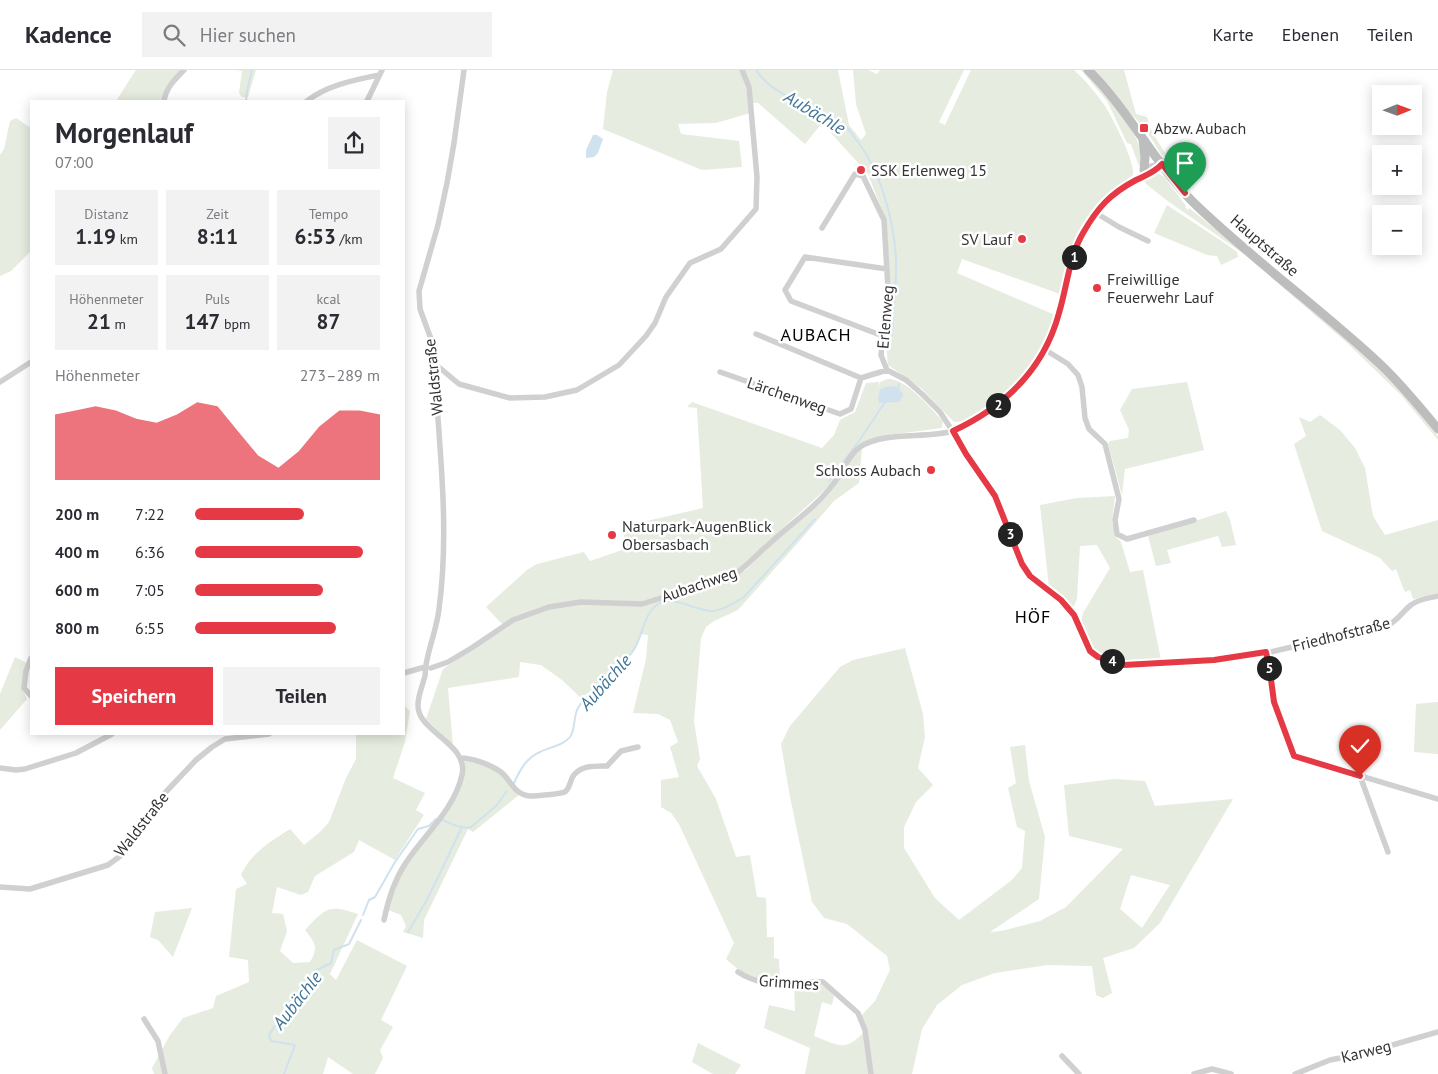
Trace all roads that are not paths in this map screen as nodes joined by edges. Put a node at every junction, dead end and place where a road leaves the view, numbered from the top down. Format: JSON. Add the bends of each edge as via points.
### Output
{"nodes":[{"id":1,"x":184,"y":70,"type":"edge"},
{"id":2,"x":464,"y":70,"type":"edge"},
{"id":3,"x":742,"y":70,"type":"edge"},
{"id":4,"x":1088,"y":70,"type":"edge"},
{"id":5,"x":380,"y":72,"type":"edge"},
{"id":6,"x":164,"y":100,"type":"edge"},
{"id":7,"x":308,"y":100,"type":"edge"},
{"id":8,"x":367,"y":100,"type":"edge"},
{"id":9,"x":1142,"y":138,"type":"junction"},
{"id":10,"x":1162,"y":164,"type":"junction"},
{"id":11,"x":1144,"y":171,"type":"junction"},
{"id":12,"x":1137,"y":180,"type":"junction"},
{"id":13,"x":1096,"y":213,"type":"junction"},
{"id":14,"x":822,"y":228,"type":"dead end"},
{"id":15,"x":1148,"y":241,"type":"dead end"},
{"id":16,"x":888,"y":269,"type":"junction"},
{"id":17,"x":756,"y":334,"type":"dead end"},
{"id":18,"x":883,"y":336,"type":"junction"},
{"id":19,"x":1044,"y":349,"type":"junction"},
{"id":20,"x":30,"y":363,"type":"edge"},
{"id":21,"x":434,"y":363,"type":"junction"},
{"id":22,"x":887,"y":370,"type":"junction"},
{"id":23,"x":720,"y":372,"type":"dead end"},
{"id":24,"x":861,"y":378,"type":"junction"},
{"id":25,"x":0,"y":382,"type":"edge"},
{"id":26,"x":1438,"y":429,"type":"edge"},
{"id":27,"x":953,"y":431,"type":"junction"},
{"id":28,"x":1194,"y":520,"type":"dead end"},
{"id":29,"x":1438,"y":596,"type":"edge"},
{"id":30,"x":1266,"y":652,"type":"junction"},
{"id":31,"x":30,"y":661,"type":"edge"},
{"id":32,"x":428,"y":667,"type":"junction"},
{"id":33,"x":405,"y":674,"type":"edge"},
{"id":34,"x":30,"y":695,"type":"edge"},
{"id":35,"x":110,"y":735,"type":"edge"},
{"id":36,"x":260,"y":735,"type":"edge"},
{"id":37,"x":638,"y":747,"type":"dead end"},
{"id":38,"x":461,"y":758,"type":"junction"},
{"id":39,"x":0,"y":768,"type":"edge"},
{"id":40,"x":1360,"y":776,"type":"junction"},
{"id":41,"x":1438,"y":799,"type":"edge"},
{"id":42,"x":1388,"y":852,"type":"dead end"},
{"id":43,"x":0,"y":887,"type":"edge"},
{"id":44,"x":384,"y":920,"type":"dead end"},
{"id":45,"x":738,"y":972,"type":"dead end"},
{"id":46,"x":144,"y":1020,"type":"dead end"},
{"id":47,"x":1438,"y":1032,"type":"edge"},
{"id":48,"x":1062,"y":1056,"type":"dead end"},
{"id":49,"x":165,"y":1074,"type":"edge"},
{"id":50,"x":871,"y":1074,"type":"edge"},
{"id":51,"x":1079,"y":1074,"type":"edge"},
{"id":52,"x":1194,"y":1074,"type":"edge"},
{"id":53,"x":1230,"y":1074,"type":"edge"},
{"id":54,"x":1298,"y":1074,"type":"edge"}],
"edges":[{"from":1,"to":6,"type":"street","via":[[170,85]]},
{"from":2,"to":21,"type":"street","name":"Waldstraße","via":[[447,183],[420,291],[420,309],[431,339]]},
{"from":3,"to":21,"type":"street","via":[[749,87],[756,209],[720,249],[690,263],[666,297],[646,336],[615,369],[577,390],[545,397],[510,398],[459,384]]},
{"from":4,"to":9,"type":"main road","name":"Hauptstraße"},
{"from":5,"to":7,"type":"street","via":[[351,80]]},
{"from":5,"to":8,"type":"street"},
{"from":9,"to":10,"type":"main road","name":"Hauptstraße"},
{"from":9,"to":11,"type":"main road"},
{"from":10,"to":11,"type":"street"},
{"from":10,"to":12,"type":"street","name":"Aubachweg","via":[[1156,171]]},
{"from":10,"to":26,"type":"main road","name":"Hauptstraße","via":[[1213,220],[1381,365]]},
{"from":11,"to":12,"type":"street","name":"Aubachweg"},
{"from":12,"to":13,"type":"street","name":"Aubachweg","via":[[1106,200]]},
{"from":13,"to":15,"type":"street"},
{"from":13,"to":19,"type":"street","name":"Aubachweg","via":[[1082,235],[1069,270],[1059,315]]},
{"from":14,"to":16,"type":"street","name":"Erlenweg","via":[[855,174],[863,176],[884,220]]},
{"from":16,"to":18,"type":"street","name":"Erlenweg","via":[[889,306]]},
{"from":16,"to":18,"type":"street","via":[[805,257],[785,290],[791,301]]},
{"from":17,"to":24,"type":"street"},
{"from":18,"to":22,"type":"street","name":"Erlenweg","via":[[881,356]]},
{"from":19,"to":27,"type":"street","name":"Aubachweg","via":[[1031,371],[1013,391],[972,422]]},
{"from":19,"to":28,"type":"street","via":[[1068,364],[1078,375],[1085,418],[1089,429],[1105,444],[1119,499],[1115,520],[1117,534],[1127,539]]},
{"from":20,"to":25,"type":"street"},
{"from":21,"to":32,"type":"street","name":"Waldstraße","via":[[444,550],[439,611]]},
{"from":22,"to":24,"type":"street"},
{"from":22,"to":27,"type":"street","name":"Erlenweg","via":[[922,394]]},
{"from":23,"to":24,"type":"street","name":"Lärchenweg","via":[[840,414],[851,409]]},
{"from":27,"to":30,"type":"street","name":"Erlenweg","via":[[995,496],[1022,564],[1030,576],[1066,605],[1090,651],[1098,657],[1124,665],[1214,660]]},
{"from":27,"to":32,"type":"street","name":"Aubachweg","via":[[891,438],[859,447],[834,483],[812,507],[734,575],[642,604],[581,602],[549,607],[513,620],[448,662]]},
{"from":29,"to":30,"type":"street","name":"Friedhofstraße","via":[[1411,605],[1390,624]]},
{"from":30,"to":40,"type":"street","via":[[1274,702],[1294,756]]},
{"from":31,"to":34,"type":"street","via":[[24,688]]},
{"from":32,"to":33,"type":"street"},
{"from":32,"to":38,"type":"street","name":"Waldstraße","via":[[419,694],[418,712]]},
{"from":35,"to":39,"type":"street","via":[[84,750],[59,758],[16,770]]},
{"from":36,"to":43,"type":"street","name":"Waldstraße","via":[[225,739],[212,746],[162,796],[138,835],[123,854],[108,865],[30,889]]},
{"from":37,"to":38,"type":"street","via":[[621,751],[607,766],[590,766],[579,771],[564,792],[530,796],[520,794],[501,772],[472,758]]},
{"from":38,"to":44,"type":"street","via":[[462,775],[454,795],[405,865],[390,896]]},
{"from":40,"to":41,"type":"street"},
{"from":40,"to":42,"type":"street"},
{"from":45,"to":50,"type":"street","name":"Grimmes","via":[[757,982],[781,985],[823,982],[858,1014],[865,1030]]},
{"from":46,"to":49,"type":"street","via":[[158,1041]]},
{"from":47,"to":54,"type":"street","name":"Karweg","via":[[1330,1060]]},
{"from":48,"to":51,"type":"street"},
{"from":52,"to":53,"type":"street","via":[[1212,1069]]}]}
